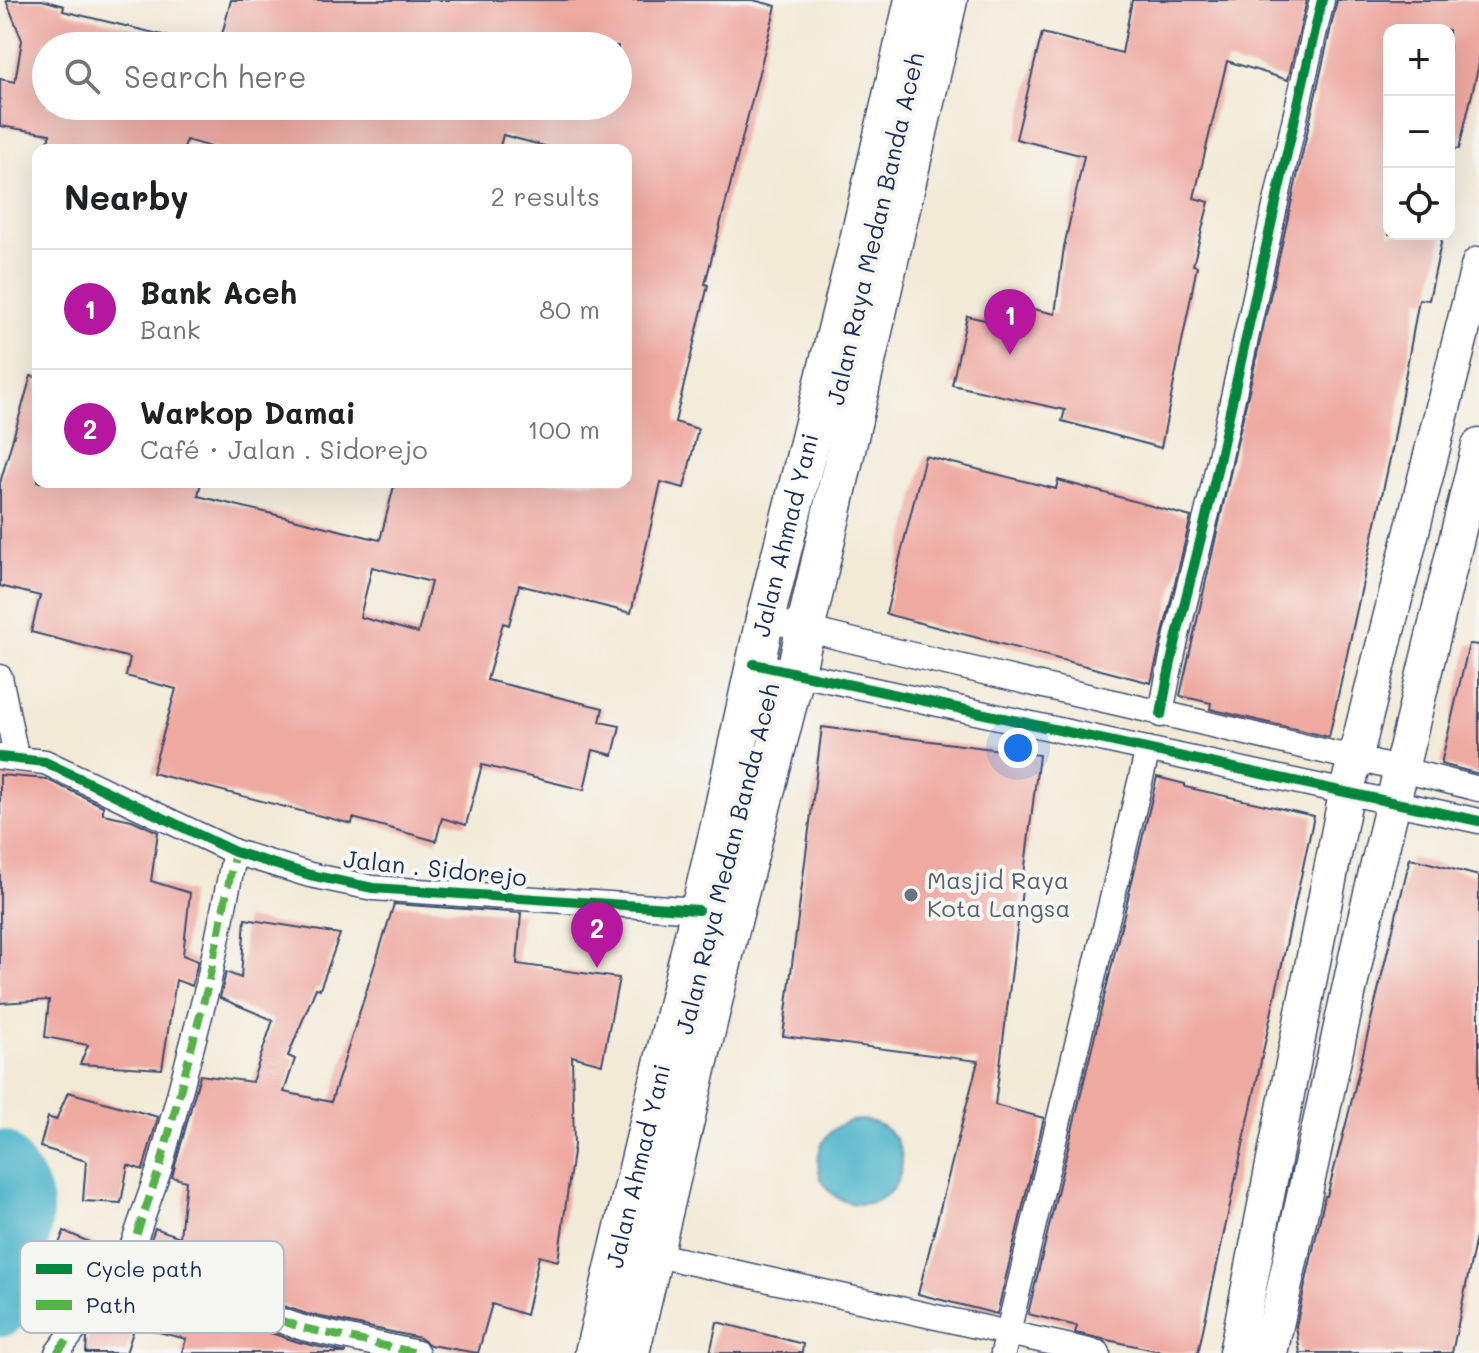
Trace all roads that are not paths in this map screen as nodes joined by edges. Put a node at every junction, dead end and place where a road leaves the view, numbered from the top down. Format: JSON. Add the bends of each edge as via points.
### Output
{"nodes":[{"id":1,"x":914,"y":0,"type":"edge"},
{"id":2,"x":948,"y":0,"type":"edge"},
{"id":3,"x":1322,"y":0,"type":"edge"},
{"id":4,"x":1479,"y":264,"type":"edge"},
{"id":5,"x":1479,"y":446,"type":"edge"},
{"id":6,"x":765,"y":619,"type":"junction"},
{"id":7,"x":805,"y":629,"type":"junction"},
{"id":8,"x":754,"y":664,"type":"junction"},
{"id":9,"x":795,"y":675,"type":"junction"},
{"id":10,"x":0,"y":677,"type":"edge"},
{"id":11,"x":1161,"y":715,"type":"junction"},
{"id":12,"x":1148,"y":749,"type":"junction"},
{"id":13,"x":8,"y":756,"type":"edge"},
{"id":14,"x":1356,"y":756,"type":"junction"},
{"id":15,"x":1400,"y":769,"type":"junction"},
{"id":16,"x":1479,"y":789,"type":"edge"},
{"id":17,"x":1346,"y":794,"type":"junction"},
{"id":18,"x":1393,"y":804,"type":"junction"},
{"id":19,"x":1479,"y":821,"type":"edge"},
{"id":20,"x":235,"y":852,"type":"junction"},
{"id":21,"x":698,"y":910,"type":"junction"},
{"id":22,"x":1285,"y":1104,"type":"junction"},
{"id":23,"x":1322,"y":1111,"type":"junction"},
{"id":24,"x":134,"y":1241,"type":"edge"},
{"id":25,"x":636,"y":1250,"type":"junction"},
{"id":26,"x":284,"y":1322,"type":"edge"},
{"id":27,"x":72,"y":1333,"type":"edge"},
{"id":28,"x":1006,"y":1343,"type":"edge"},
{"id":29,"x":57,"y":1353,"type":"edge"},
{"id":30,"x":417,"y":1353,"type":"edge"},
{"id":31,"x":594,"y":1353,"type":"edge"},
{"id":32,"x":630,"y":1353,"type":"edge"},
{"id":33,"x":1098,"y":1353,"type":"edge"},
{"id":34,"x":1236,"y":1353,"type":"edge"},
{"id":35,"x":1270,"y":1353,"type":"edge"}],
"edges":[{"from":1,"to":6,"type":"main road","name":"Jalan Ahmad Yani"},
{"from":2,"to":7,"type":"main road","name":"Jalan Raya Medan Banda Aceh"},
{"from":3,"to":11,"type":"street","via":[[1173,643]]},
{"from":4,"to":14,"type":"main road"},
{"from":5,"to":15,"type":"main road"},
{"from":6,"to":7,"type":"street"},
{"from":6,"to":8,"type":"main road","name":"Jalan Ahmad Yani"},
{"from":7,"to":9,"type":"main road","name":"Jalan Raya Medan Banda Aceh"},
{"from":7,"to":11,"type":"street"},
{"from":8,"to":9,"type":"street"},
{"from":8,"to":21,"type":"main road","name":"Jalan Ahmad Yani"},
{"from":9,"to":12,"type":"street"},
{"from":9,"to":25,"type":"main road","name":"Jalan Raya Medan Banda Aceh"},
{"from":10,"to":13,"type":"street"},
{"from":11,"to":14,"type":"street"},
{"from":12,"to":17,"type":"street"},
{"from":12,"to":28,"type":"street"},
{"from":13,"to":20,"type":"street","name":"Jalan . Sidorejo","via":[[45,762],[81,777]]},
{"from":14,"to":15,"type":"street"},
{"from":14,"to":17,"type":"main road"},
{"from":15,"to":16,"type":"street"},
{"from":15,"to":18,"type":"main road"},
{"from":17,"to":18,"type":"street"},
{"from":17,"to":22,"type":"main road"},
{"from":18,"to":19,"type":"street"},
{"from":18,"to":23,"type":"main road"},
{"from":20,"to":21,"type":"street","name":"Jalan . Sidorejo","via":[[373,888]]},
{"from":20,"to":24,"type":"street","via":[[208,985],[164,1152]]},
{"from":21,"to":25,"type":"main road","name":"Jalan Ahmad Yani"},
{"from":22,"to":23,"type":"main road"},
{"from":22,"to":34,"type":"main road"},
{"from":23,"to":35,"type":"main road"},
{"from":25,"to":28,"type":"street"},
{"from":25,"to":31,"type":"main road","name":"Jalan Ahmad Yani"},
{"from":25,"to":32,"type":"main road","name":"Jalan Raya Medan Banda Aceh"},
{"from":26,"to":30,"type":"street"},
{"from":27,"to":29,"type":"street"},
{"from":28,"to":33,"type":"street"}]}
